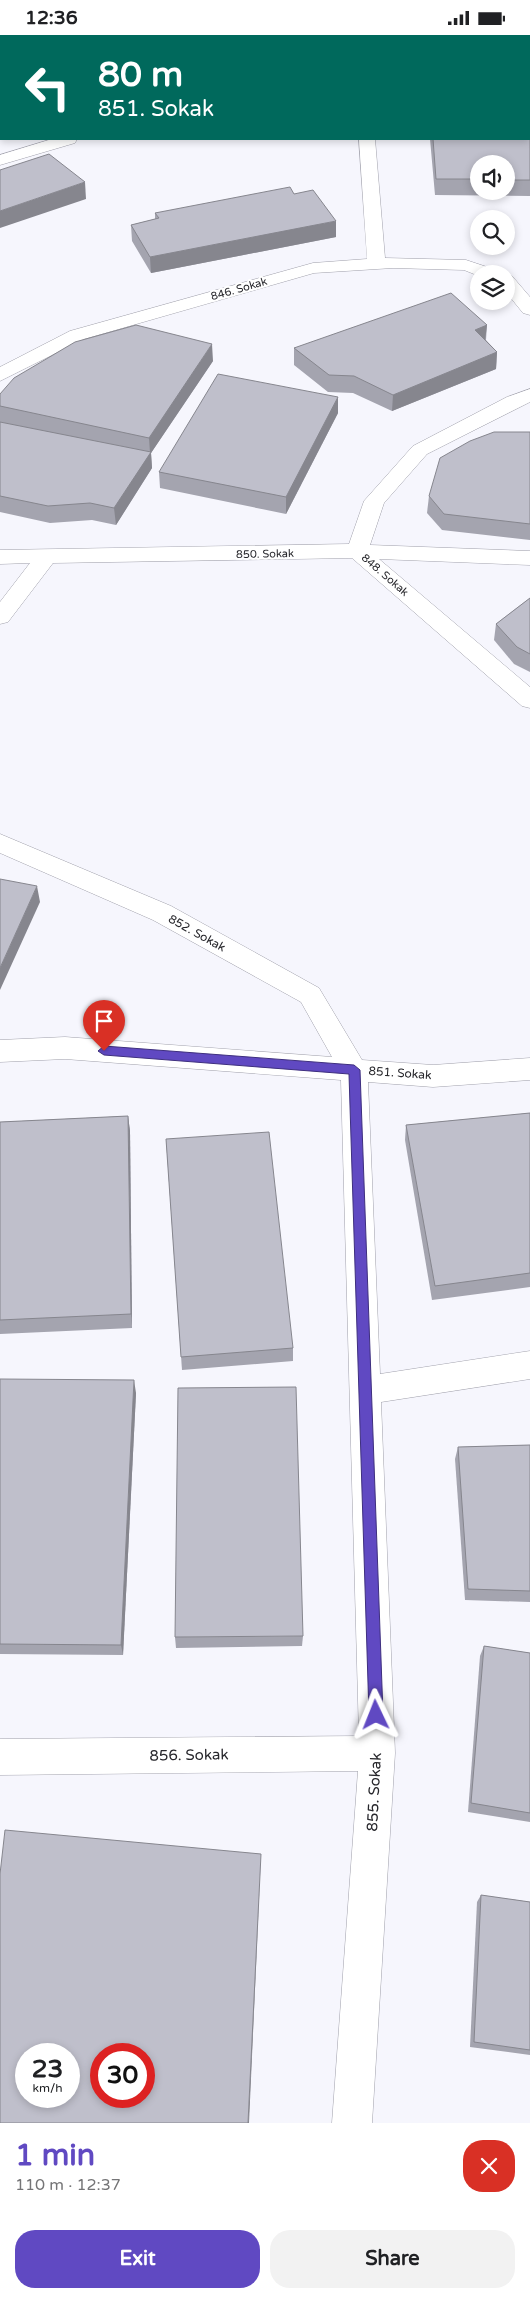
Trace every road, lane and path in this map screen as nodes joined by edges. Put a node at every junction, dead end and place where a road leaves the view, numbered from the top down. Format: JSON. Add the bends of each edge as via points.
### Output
{"nodes":[{"id":1,"x":66,"y":140,"type":"edge"},
{"id":2,"x":367,"y":140,"type":"edge"},
{"id":3,"x":0,"y":160,"type":"edge"},
{"id":4,"x":376,"y":264,"type":"junction"},
{"id":5,"x":470,"y":266,"type":"edge"},
{"id":6,"x":515,"y":291,"type":"edge"},
{"id":7,"x":530,"y":309,"type":"edge"},
{"id":8,"x":0,"y":375,"type":"edge"},
{"id":9,"x":530,"y":395,"type":"edge"},
{"id":10,"x":357,"y":551,"type":"junction"},
{"id":11,"x":0,"y":557,"type":"edge"},
{"id":12,"x":46,"y":557,"type":"junction"},
{"id":13,"x":530,"y":558,"type":"edge"},
{"id":14,"x":0,"y":617,"type":"edge"},
{"id":15,"x":530,"y":700,"type":"edge"},
{"id":16,"x":0,"y":843,"type":"edge"},
{"id":17,"x":0,"y":1051,"type":"edge"},
{"id":18,"x":530,"y":1069,"type":"edge"},
{"id":19,"x":354,"y":1070,"type":"junction"},
{"id":20,"x":530,"y":1365,"type":"edge"},
{"id":21,"x":365,"y":1390,"type":"junction"},
{"id":22,"x":377,"y":1753,"type":"junction"},
{"id":23,"x":0,"y":1757,"type":"edge"},
{"id":24,"x":352,"y":2123,"type":"edge"}],
"edges":[{"from":1,"to":3,"type":"street"},
{"from":2,"to":4,"type":"street"},
{"from":4,"to":5,"type":"street","name":"846. Sokak"},
{"from":4,"to":8,"type":"street","name":"846. Sokak","via":[[313,268],[77,335]]},
{"from":6,"to":7,"type":"street"},
{"from":9,"to":10,"type":"street","name":"848. Sokak","via":[[420,450],[374,501]]},
{"from":10,"to":12,"type":"street","name":"850. Sokak"},
{"from":10,"to":13,"type":"street","name":"850. Sokak"},
{"from":10,"to":15,"type":"street","name":"848. Sokak"},
{"from":11,"to":12,"type":"street","name":"850. Sokak"},
{"from":12,"to":14,"type":"street"},
{"from":16,"to":19,"type":"street","name":"852. Sokak","via":[[162,913],[310,995]]},
{"from":17,"to":19,"type":"street","name":"851. Sokak","via":[[66,1048]]},
{"from":18,"to":19,"type":"street","name":"851. Sokak","via":[[433,1076]]},
{"from":19,"to":21,"type":"street","name":"855. Sokak"},
{"from":20,"to":21,"type":"street"},
{"from":21,"to":22,"type":"street","name":"855. Sokak"},
{"from":22,"to":23,"type":"street","name":"856. Sokak"},
{"from":22,"to":24,"type":"street","name":"855. Sokak"}]}
